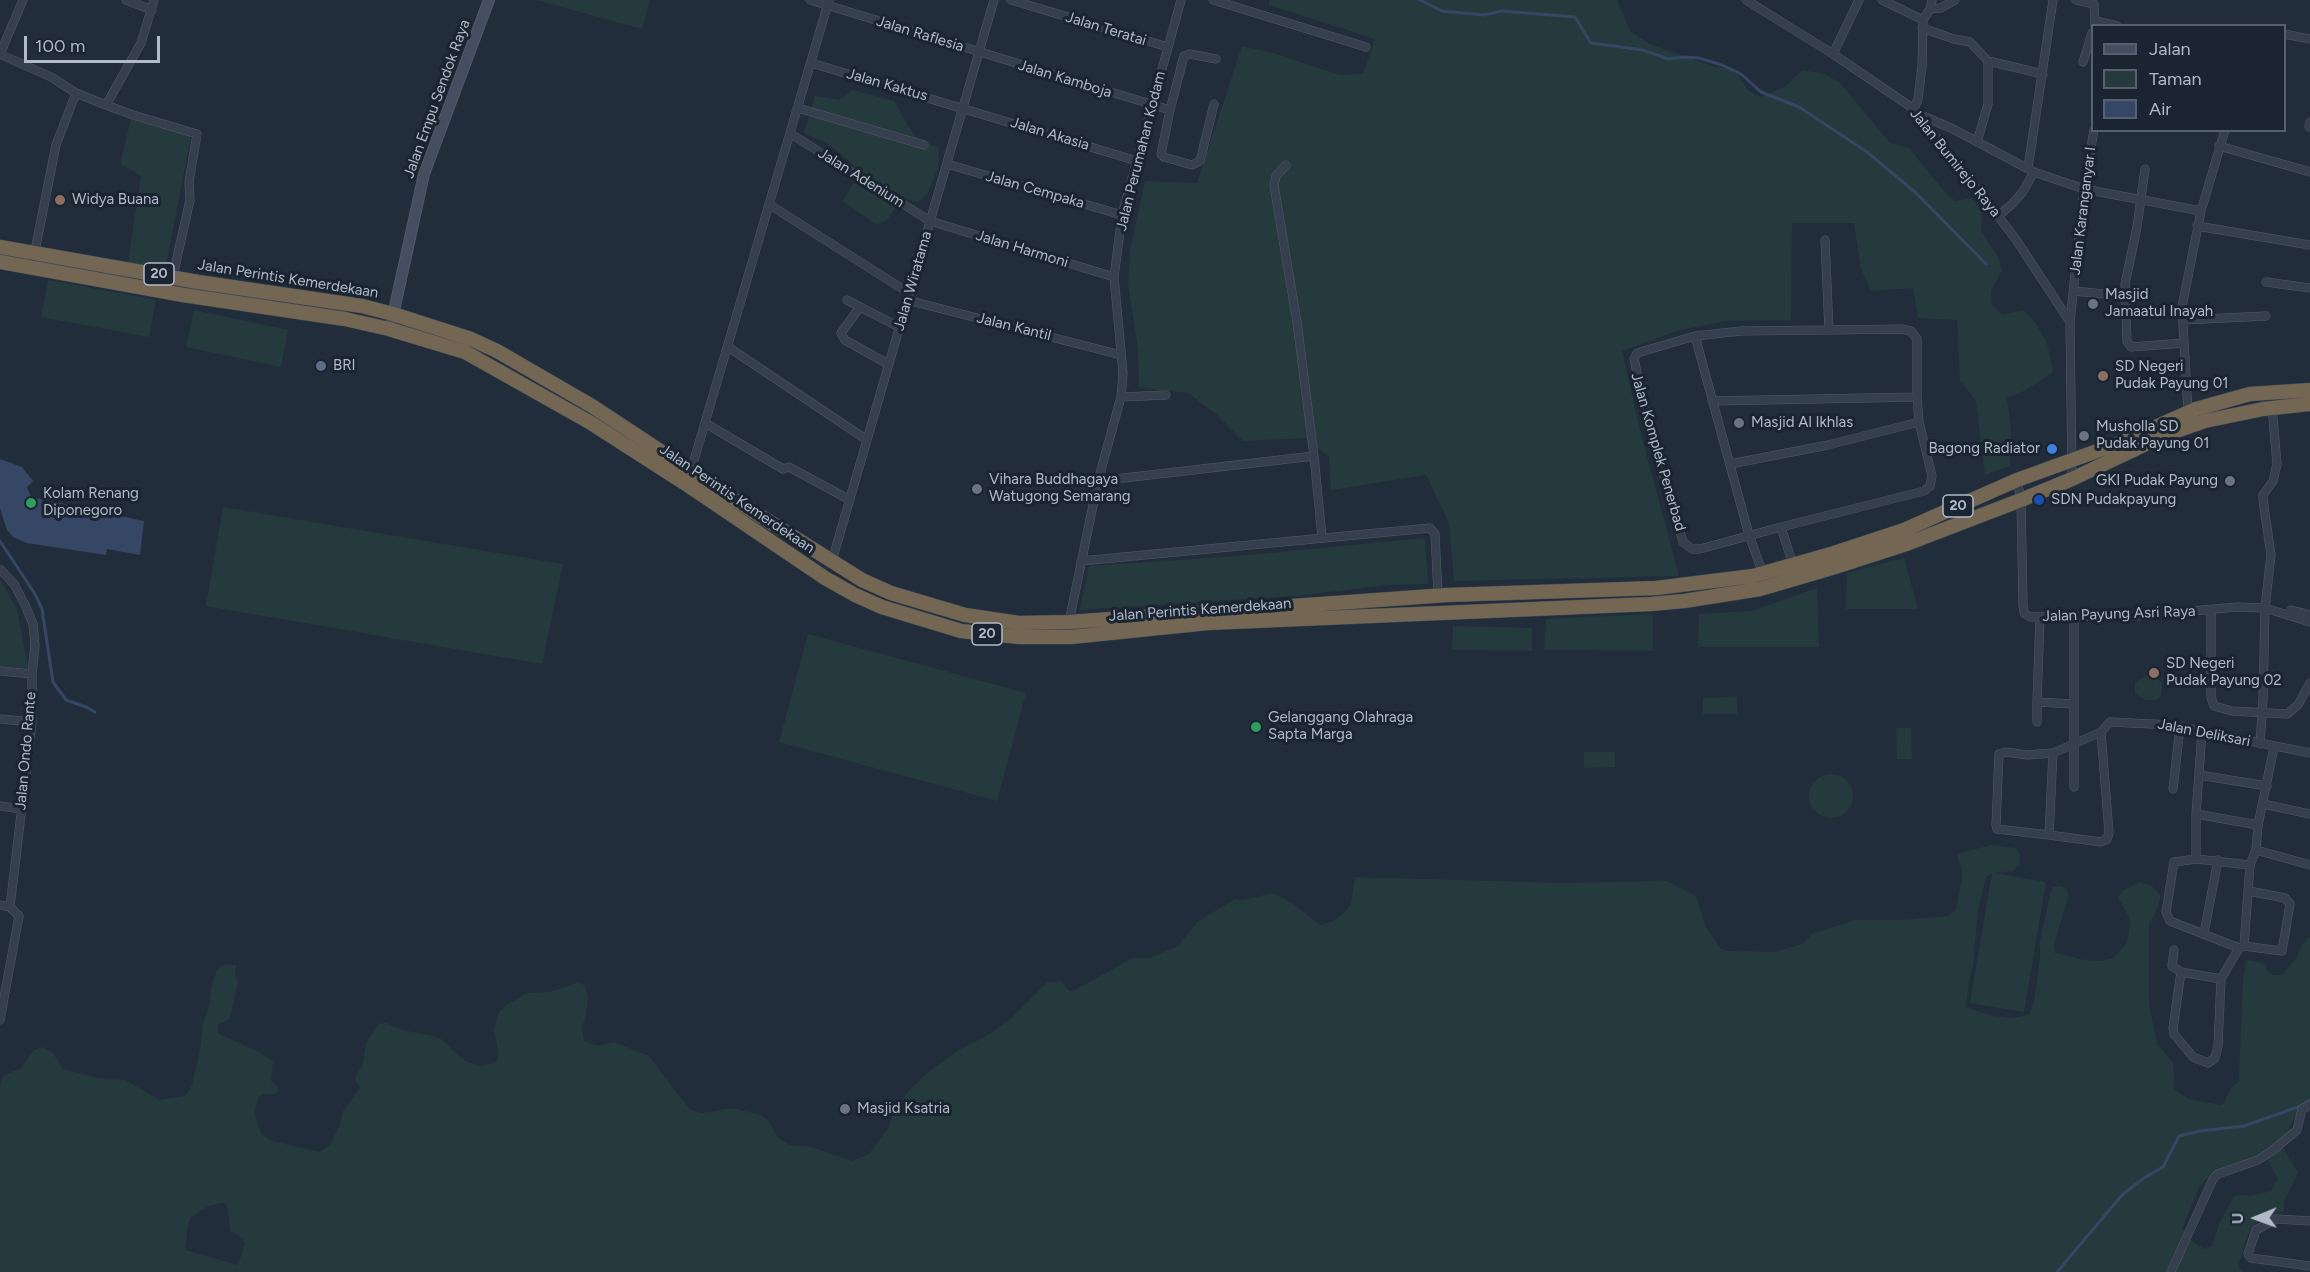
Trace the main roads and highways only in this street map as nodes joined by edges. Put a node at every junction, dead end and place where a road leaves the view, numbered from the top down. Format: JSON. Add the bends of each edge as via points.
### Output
{"nodes":[{"id":1,"x":489,"y":0,"type":"edge"},
{"id":2,"x":0,"y":248,"type":"edge"},
{"id":3,"x":33,"y":260,"type":"junction"},
{"id":4,"x":0,"y":262,"type":"edge"},
{"id":5,"x":393,"y":314,"type":"junction"},
{"id":6,"x":389,"y":329,"type":"junction"},
{"id":7,"x":2310,"y":390,"type":"edge"},
{"id":8,"x":2310,"y":404,"type":"edge"},
{"id":9,"x":689,"y":478,"type":"junction"},
{"id":10,"x":1793,"y":565,"type":"junction"},
{"id":11,"x":1797,"y":579,"type":"junction"},
{"id":12,"x":1227,"y":617,"type":"junction"}],
"edges":[{"from":1,"to":5,"type":"main road","name":"Jalan Empu Sendok Raya","via":[[424,174]]},
{"from":2,"to":3,"type":"highway","name":"Jalan Perintis Kemerdekaan","number":"20"},
{"from":3,"to":4,"type":"highway","name":"Jalan Perintis Kemerdekaan","number":"20"},
{"from":3,"to":5,"type":"highway","name":"Jalan Perintis Kemerdekaan","number":"20","via":[[173,276]]},
{"from":3,"to":6,"type":"highway","name":"Jalan Perintis Kemerdekaan","number":"20","via":[[183,295],[314,313]]},
{"from":5,"to":6,"type":"main road","name":"Jalan Perintis Kemerdekaan"},
{"from":5,"to":9,"type":"highway","name":"Jalan Perintis Kemerdekaan","number":"20","via":[[497,351],[592,406]]},
{"from":6,"to":9,"type":"highway","name":"Jalan Perintis Kemerdekaan","number":"20","via":[[465,352]]},
{"from":7,"to":10,"type":"highway","name":"Jalan Perintis Kemerdekaan","number":"20","via":[[2250,394],[2188,412],[1904,530]]},
{"from":8,"to":11,"type":"highway","name":"Jalan Perintis Kemerdekaan","number":"20","via":[[2272,407],[2194,425],[2021,500],[1909,543]]},
{"from":9,"to":12,"type":"highway","name":"Jalan Perintis Kemerdekaan","number":"20","via":[[862,580],[965,615],[1019,623],[1168,614]]},
{"from":9,"to":12,"type":"highway","name":"Jalan Perintis Kemerdekaan","number":"20","via":[[817,573],[855,595],[961,631],[1019,638],[1063,637]]},
{"from":10,"to":11,"type":"highway"},
{"from":10,"to":12,"type":"highway","name":"Jalan Perintis Kemerdekaan","number":"20","via":[[1763,574],[1684,586],[1438,595]]},
{"from":11,"to":12,"type":"highway","name":"Jalan Perintis Kemerdekaan","number":"20","via":[[1684,601]]}]}
